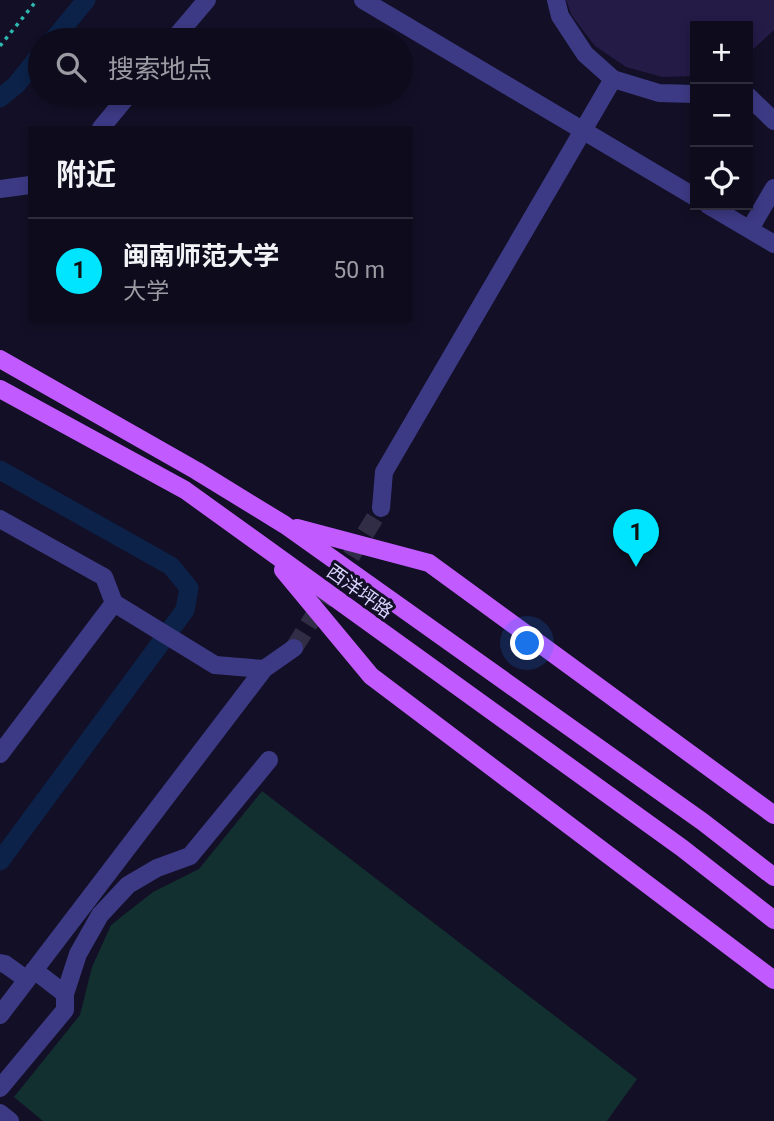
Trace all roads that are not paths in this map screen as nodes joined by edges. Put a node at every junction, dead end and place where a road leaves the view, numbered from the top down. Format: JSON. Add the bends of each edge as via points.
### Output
{"nodes":[{"id":1,"x":207,"y":0,"type":"edge"},
{"id":2,"x":363,"y":0,"type":"edge"},
{"id":3,"x":556,"y":0,"type":"edge"},
{"id":4,"x":387,"y":5,"type":"edge"},
{"id":5,"x":183,"y":28,"type":"edge"},
{"id":6,"x":612,"y":79,"type":"junction"},
{"id":7,"x":690,"y":94,"type":"edge"},
{"id":8,"x":753,"y":101,"type":"edge"},
{"id":9,"x":120,"y":105,"type":"edge"},
{"id":10,"x":774,"y":121,"type":"edge"},
{"id":11,"x":103,"y":126,"type":"edge"},
{"id":12,"x":583,"y":130,"type":"junction"},
{"id":13,"x":28,"y":186,"type":"edge"},
{"id":14,"x":774,"y":188,"type":"edge"},
{"id":15,"x":0,"y":189,"type":"edge"},
{"id":16,"x":690,"y":194,"type":"edge"},
{"id":17,"x":717,"y":210,"type":"edge"},
{"id":18,"x":750,"y":229,"type":"junction"},
{"id":19,"x":774,"y":244,"type":"edge"},
{"id":20,"x":0,"y":359,"type":"edge"},
{"id":21,"x":0,"y":389,"type":"edge"},
{"id":22,"x":381,"y":508,"type":"tunnel mouth"},
{"id":23,"x":0,"y":519,"type":"edge"},
{"id":24,"x":285,"y":525,"type":"junction"},
{"id":25,"x":268,"y":551,"type":"junction"},
{"id":26,"x":114,"y":603,"type":"junction"},
{"id":27,"x":294,"y":648,"type":"tunnel mouth"},
{"id":28,"x":264,"y":669,"type":"junction"},
{"id":29,"x":0,"y":754,"type":"edge"},
{"id":30,"x":269,"y":760,"type":"dead end"},
{"id":31,"x":774,"y":815,"type":"edge"},
{"id":32,"x":774,"y":877,"type":"edge"},
{"id":33,"x":774,"y":920,"type":"edge"},
{"id":34,"x":0,"y":963,"type":"edge"},
{"id":35,"x":30,"y":975,"type":"junction"},
{"id":36,"x":774,"y":980,"type":"edge"},
{"id":37,"x":65,"y":994,"type":"junction"},
{"id":38,"x":0,"y":1015,"type":"edge"},
{"id":39,"x":0,"y":1088,"type":"edge"},
{"id":40,"x":0,"y":1113,"type":"edge"},
{"id":41,"x":10,"y":1121,"type":"edge"}],
"edges":[{"from":1,"to":5,"type":"lane"},
{"from":2,"to":4,"type":"lane"},
{"from":3,"to":6,"type":"lane","via":[[560,16],[585,54]]},
{"from":4,"to":12,"type":"lane"},
{"from":6,"to":7,"type":"lane","via":[[659,93]]},
{"from":6,"to":12,"type":"lane"},
{"from":8,"to":10,"type":"lane"},
{"from":9,"to":11,"type":"lane"},
{"from":12,"to":16,"type":"lane"},
{"from":12,"to":22,"type":"lane","via":[[384,472]]},
{"from":13,"to":15,"type":"lane"},
{"from":14,"to":18,"type":"lane"},
{"from":17,"to":18,"type":"lane"},
{"from":18,"to":19,"type":"lane"},
{"from":20,"to":24,"type":"main road"},
{"from":21,"to":25,"type":"main road","name":"西洋坪路","via":[[185,490]]},
{"from":23,"to":26,"type":"lane","via":[[104,577]]},
{"from":24,"to":31,"type":"main road","via":[[429,564]]},
{"from":24,"to":32,"type":"main road"},
{"from":25,"to":33,"type":"main road","name":"西洋坪路"},
{"from":25,"to":36,"type":"main road","via":[[371,676]]},
{"from":26,"to":28,"type":"lane","via":[[215,665]]},
{"from":26,"to":29,"type":"lane"},
{"from":27,"to":28,"type":"lane"},
{"from":28,"to":35,"type":"lane"},
{"from":30,"to":37,"type":"lane","via":[[190,856],[128,885],[100,915],[78,954]]},
{"from":34,"to":35,"type":"lane"},
{"from":35,"to":37,"type":"lane"},
{"from":35,"to":38,"type":"lane"},
{"from":37,"to":39,"type":"lane","via":[[65,1010]]},
{"from":40,"to":41,"type":"lane"}]}
